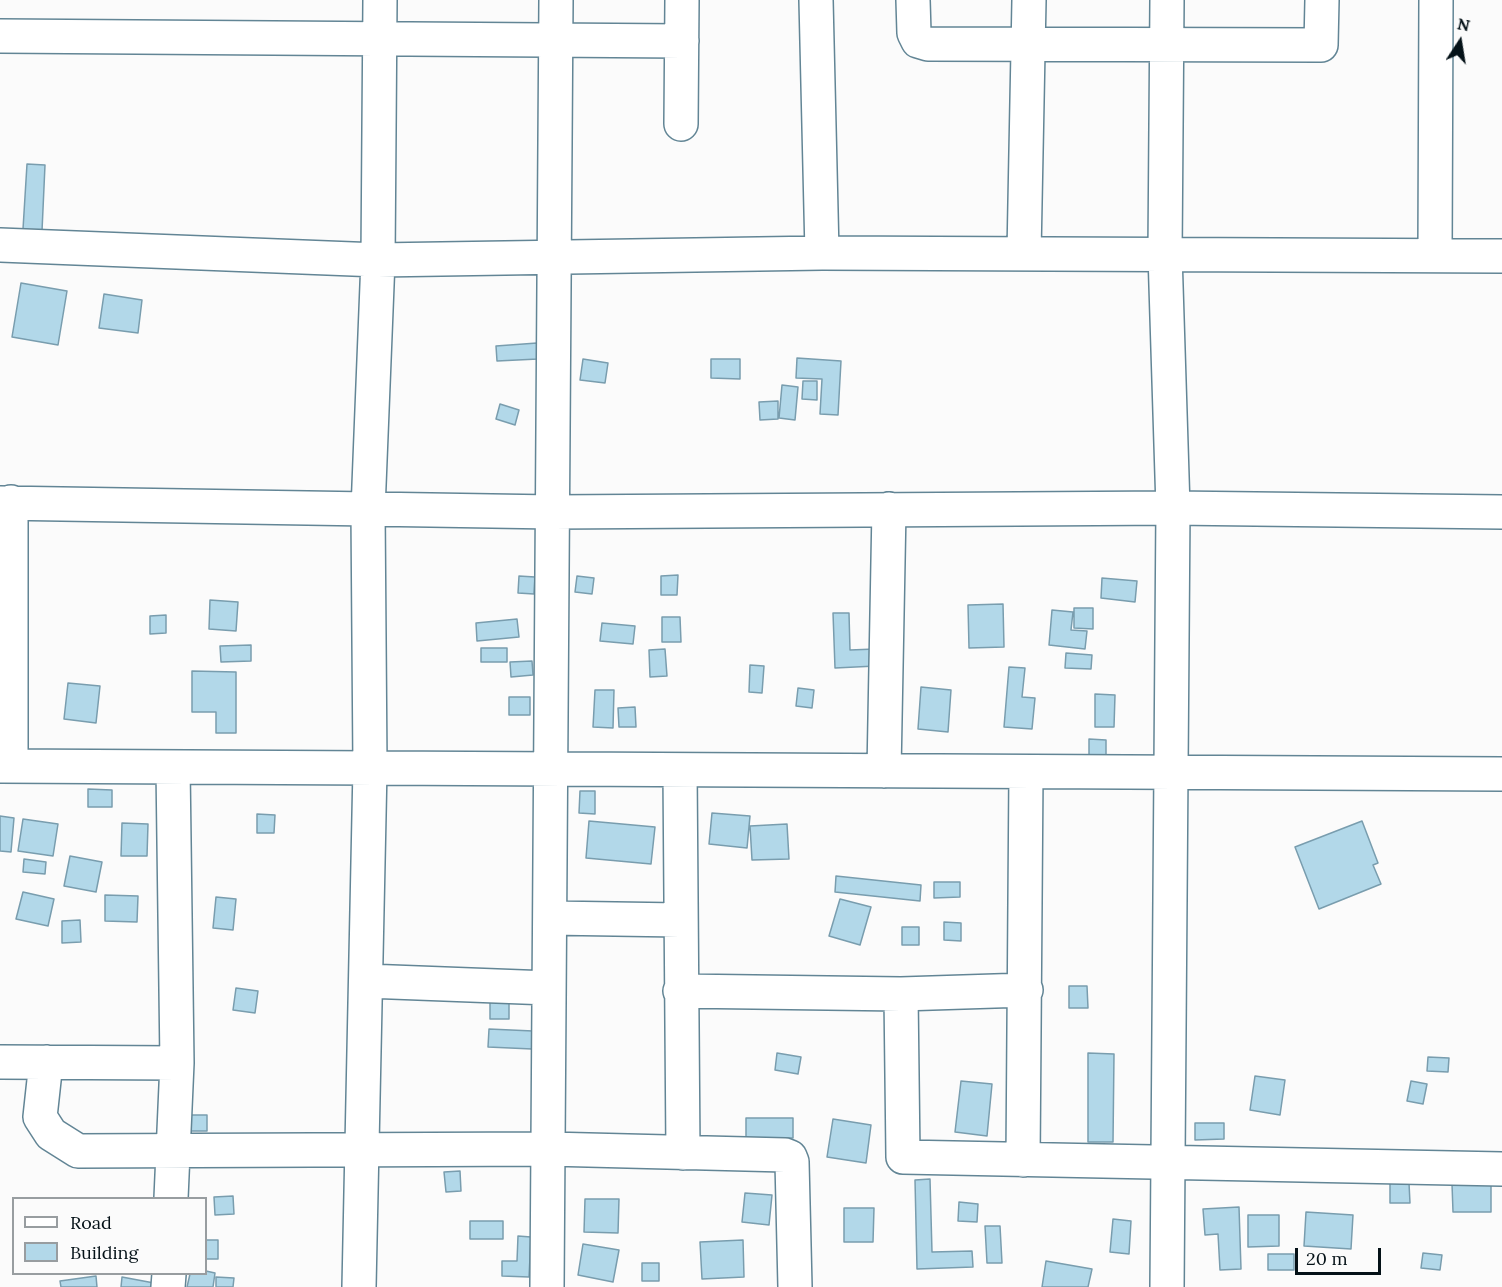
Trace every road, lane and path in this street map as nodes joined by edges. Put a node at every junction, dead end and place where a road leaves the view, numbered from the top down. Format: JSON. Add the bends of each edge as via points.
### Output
{"nodes":[{"id":1,"x":380,"y":0,"type":"edge"},
{"id":2,"x":556,"y":0,"type":"edge"},
{"id":3,"x":682,"y":0,"type":"edge"},
{"id":4,"x":816,"y":0,"type":"edge"},
{"id":5,"x":913,"y":0,"type":"edge"},
{"id":6,"x":1029,"y":0,"type":"edge"},
{"id":7,"x":1167,"y":0,"type":"edge"},
{"id":8,"x":1322,"y":0,"type":"edge"},
{"id":9,"x":1436,"y":0,"type":"edge"},
{"id":10,"x":0,"y":36,"type":"edge"},
{"id":11,"x":380,"y":40,"type":"junction"},
{"id":12,"x":556,"y":41,"type":"junction"},
{"id":13,"x":682,"y":41,"type":"junction"},
{"id":14,"x":1167,"y":44,"type":"junction"},
{"id":15,"x":1029,"y":45,"type":"junction"},
{"id":16,"x":681,"y":124,"type":"dead end"},
{"id":17,"x":0,"y":245,"type":"edge"},
{"id":18,"x":822,"y":253,"type":"junction"},
{"id":19,"x":1023,"y":253,"type":"junction"},
{"id":20,"x":1165,"y":254,"type":"junction"},
{"id":21,"x":1435,"y":254,"type":"junction"},
{"id":22,"x":1502,"y":256,"type":"edge"},
{"id":23,"x":555,"y":257,"type":"junction"},
{"id":24,"x":378,"y":260,"type":"junction"},
{"id":25,"x":5,"y":502,"type":"edge"},
{"id":26,"x":1173,"y":508,"type":"junction"},
{"id":27,"x":889,"y":509,"type":"junction"},
{"id":28,"x":368,"y":510,"type":"junction"},
{"id":29,"x":553,"y":512,"type":"junction"},
{"id":30,"x":1502,"y":512,"type":"edge"},
{"id":31,"x":6,"y":766,"type":"edge"},
{"id":32,"x":173,"y":767,"type":"junction"},
{"id":33,"x":370,"y":768,"type":"junction"},
{"id":34,"x":551,"y":770,"type":"junction"},
{"id":35,"x":680,"y":770,"type":"junction"},
{"id":36,"x":884,"y":771,"type":"junction"},
{"id":37,"x":1026,"y":772,"type":"junction"},
{"id":38,"x":1170,"y":773,"type":"junction"},
{"id":39,"x":1502,"y":774,"type":"edge"},
{"id":40,"x":550,"y":918,"type":"junction"},
{"id":41,"x":680,"y":920,"type":"junction"},
{"id":42,"x":366,"y":981,"type":"junction"},
{"id":43,"x":549,"y":988,"type":"junction"},
{"id":44,"x":1026,"y":990,"type":"junction"},
{"id":45,"x":680,"y":992,"type":"junction"},
{"id":46,"x":901,"y":994,"type":"junction"},
{"id":47,"x":0,"y":1062,"type":"edge"},
{"id":48,"x":46,"y":1062,"type":"junction"},
{"id":49,"x":177,"y":1064,"type":"junction"},
{"id":50,"x":549,"y":1149,"type":"junction"},
{"id":51,"x":363,"y":1150,"type":"junction"},
{"id":52,"x":173,"y":1153,"type":"junction"},
{"id":53,"x":683,"y":1153,"type":"junction"},
{"id":54,"x":1023,"y":1160,"type":"junction"},
{"id":55,"x":1167,"y":1161,"type":"junction"},
{"id":56,"x":1502,"y":1168,"type":"edge"},
{"id":57,"x":171,"y":1197,"type":"edge"},
{"id":58,"x":359,"y":1287,"type":"edge"},
{"id":59,"x":548,"y":1287,"type":"edge"},
{"id":60,"x":795,"y":1287,"type":"edge"},
{"id":61,"x":1167,"y":1287,"type":"edge"}],
"edges":[{"from":1,"to":11,"type":"street"},
{"from":2,"to":12,"type":"street"},
{"from":3,"to":13,"type":"street"},
{"from":4,"to":18,"type":"street"},
{"from":5,"to":15,"type":"street","via":[[914,33],[918,41]]},
{"from":6,"to":15,"type":"street"},
{"from":7,"to":14,"type":"street"},
{"from":8,"to":14,"type":"street","via":[[1321,45]]},
{"from":9,"to":21,"type":"street"},
{"from":10,"to":11,"type":"street"},
{"from":11,"to":12,"type":"street"},
{"from":11,"to":24,"type":"street"},
{"from":12,"to":13,"type":"street"},
{"from":12,"to":23,"type":"street"},
{"from":13,"to":16,"type":"street"},
{"from":14,"to":15,"type":"street"},
{"from":14,"to":20,"type":"street"},
{"from":15,"to":19,"type":"street"},
{"from":17,"to":24,"type":"street"},
{"from":18,"to":19,"type":"street"},
{"from":18,"to":23,"type":"street"},
{"from":19,"to":20,"type":"street"},
{"from":20,"to":21,"type":"street"},
{"from":20,"to":26,"type":"street"},
{"from":21,"to":22,"type":"street"},
{"from":23,"to":24,"type":"street"},
{"from":23,"to":29,"type":"street"},
{"from":24,"to":28,"type":"street"},
{"from":25,"to":28,"type":"street"},
{"from":25,"to":31,"type":"street"},
{"from":26,"to":27,"type":"street"},
{"from":26,"to":30,"type":"street"},
{"from":26,"to":38,"type":"street"},
{"from":27,"to":29,"type":"street"},
{"from":27,"to":36,"type":"street"},
{"from":28,"to":29,"type":"street"},
{"from":28,"to":33,"type":"street"},
{"from":29,"to":34,"type":"street"},
{"from":31,"to":32,"type":"street"},
{"from":32,"to":33,"type":"street"},
{"from":32,"to":49,"type":"street"},
{"from":33,"to":34,"type":"street"},
{"from":33,"to":42,"type":"street"},
{"from":34,"to":35,"type":"street"},
{"from":34,"to":40,"type":"street"},
{"from":35,"to":36,"type":"street"},
{"from":35,"to":41,"type":"street"},
{"from":36,"to":37,"type":"street"},
{"from":37,"to":38,"type":"street"},
{"from":37,"to":44,"type":"street"},
{"from":38,"to":39,"type":"street"},
{"from":38,"to":55,"type":"street"},
{"from":40,"to":41,"type":"street"},
{"from":40,"to":43,"type":"street"},
{"from":41,"to":45,"type":"street"},
{"from":42,"to":43,"type":"street"},
{"from":42,"to":51,"type":"street"},
{"from":43,"to":50,"type":"street"},
{"from":44,"to":46,"type":"street"},
{"from":44,"to":54,"type":"street"},
{"from":45,"to":46,"type":"street"},
{"from":45,"to":53,"type":"street"},
{"from":46,"to":54,"type":"street","via":[[901,1155]]},
{"from":47,"to":48,"type":"street"},
{"from":48,"to":49,"type":"street"},
{"from":48,"to":52,"type":"street","via":[[40,1117],[51,1134],[78,1151]]},
{"from":49,"to":52,"type":"street"},
{"from":50,"to":51,"type":"street"},
{"from":50,"to":53,"type":"street"},
{"from":50,"to":59,"type":"street"},
{"from":51,"to":52,"type":"street"},
{"from":51,"to":58,"type":"street"},
{"from":52,"to":57,"type":"street"},
{"from":53,"to":60,"type":"street","via":[[790,1157]]},
{"from":54,"to":55,"type":"street"},
{"from":55,"to":56,"type":"street"},
{"from":55,"to":61,"type":"street"}]}
